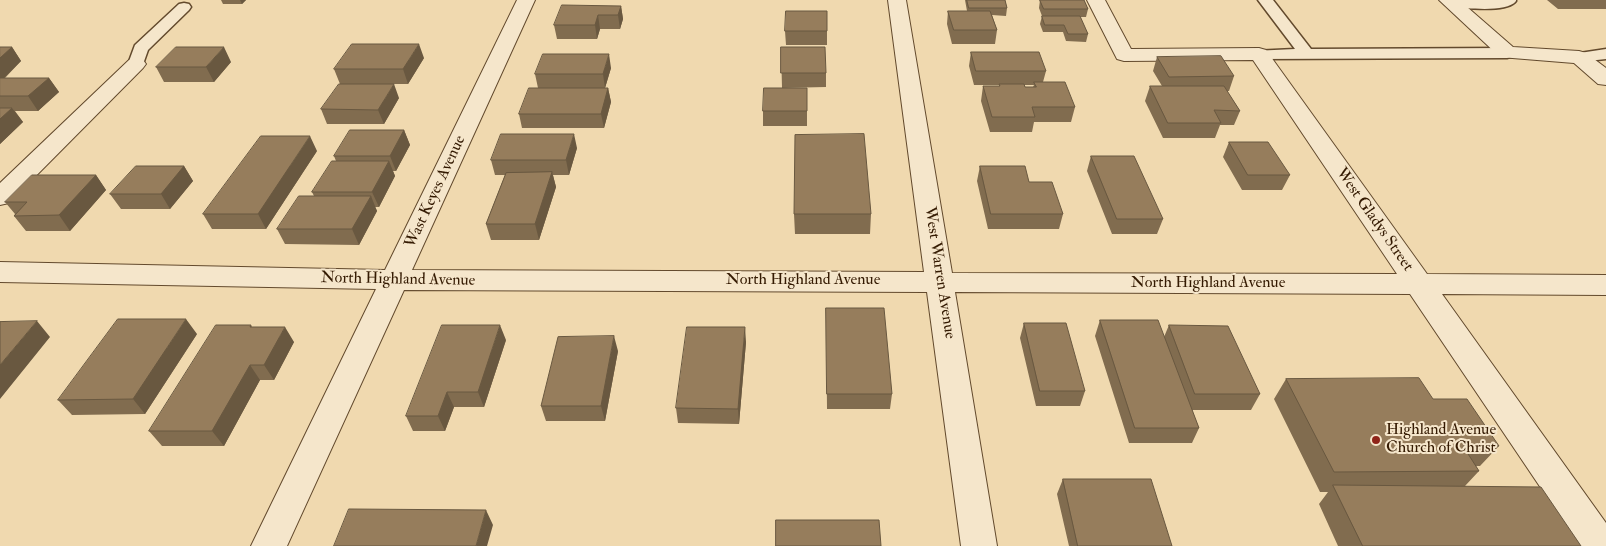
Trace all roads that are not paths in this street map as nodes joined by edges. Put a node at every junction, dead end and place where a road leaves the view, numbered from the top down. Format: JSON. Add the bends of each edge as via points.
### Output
{"nodes":[{"id":1,"x":526,"y":0,"type":"edge"},
{"id":2,"x":897,"y":0,"type":"edge"},
{"id":3,"x":1096,"y":0,"type":"edge"},
{"id":4,"x":1265,"y":0,"type":"edge"},
{"id":5,"x":1507,"y":0,"type":"edge"},
{"id":6,"x":1450,"y":2,"type":"edge"},
{"id":7,"x":184,"y":7,"type":"dead end"},
{"id":8,"x":1507,"y":52,"type":"junction"},
{"id":9,"x":1259,"y":54,"type":"junction"},
{"id":10,"x":1307,"y":54,"type":"junction"},
{"id":11,"x":1606,"y":54,"type":"edge"},
{"id":12,"x":1579,"y":57,"type":"junction"},
{"id":13,"x":136,"y":64,"type":"joint"},
{"id":14,"x":1606,"y":79,"type":"edge"},
{"id":15,"x":0,"y":197,"type":"edge"},
{"id":16,"x":0,"y":272,"type":"edge"},
{"id":17,"x":394,"y":280,"type":"junction"},
{"id":18,"x":940,"y":282,"type":"junction"},
{"id":19,"x":1419,"y":285,"type":"junction"},
{"id":20,"x":1606,"y":286,"type":"edge"},
{"id":21,"x":269,"y":546,"type":"edge"},
{"id":22,"x":979,"y":546,"type":"edge"},
{"id":23,"x":1601,"y":546,"type":"edge"}],
"edges":[{"from":1,"to":17,"type":"street","name":"Wast Keyes Avenue"},
{"from":2,"to":18,"type":"street","name":"West Warren Avenue"},
{"from":3,"to":9,"type":"street","via":[[1124,55]]},
{"from":4,"to":10,"type":"lane"},
{"from":5,"to":6,"type":"lane","via":[[1502,4]]},
{"from":6,"to":8,"type":"street"},
{"from":7,"to":13,"type":"lane","via":[[141,48]]},
{"from":8,"to":10,"type":"lane"},
{"from":8,"to":12,"type":"street"},
{"from":9,"to":10,"type":"lane"},
{"from":9,"to":19,"type":"street","name":"West Gladys Street"},
{"from":11,"to":12,"type":"lane"},
{"from":12,"to":14,"type":"street"},
{"from":13,"to":15,"type":"street"},
{"from":16,"to":17,"type":"street","name":"North Highland Avenue"},
{"from":17,"to":18,"type":"street","name":"North Highland Avenue"},
{"from":17,"to":21,"type":"street","name":"Wast Keyes Avenue"},
{"from":18,"to":19,"type":"street","name":"North Highland Avenue"},
{"from":18,"to":22,"type":"street","name":"West Warren Avenue"},
{"from":19,"to":20,"type":"street","name":"North Highland Avenue"},
{"from":19,"to":23,"type":"street","name":"West Gladys Street"}]}
